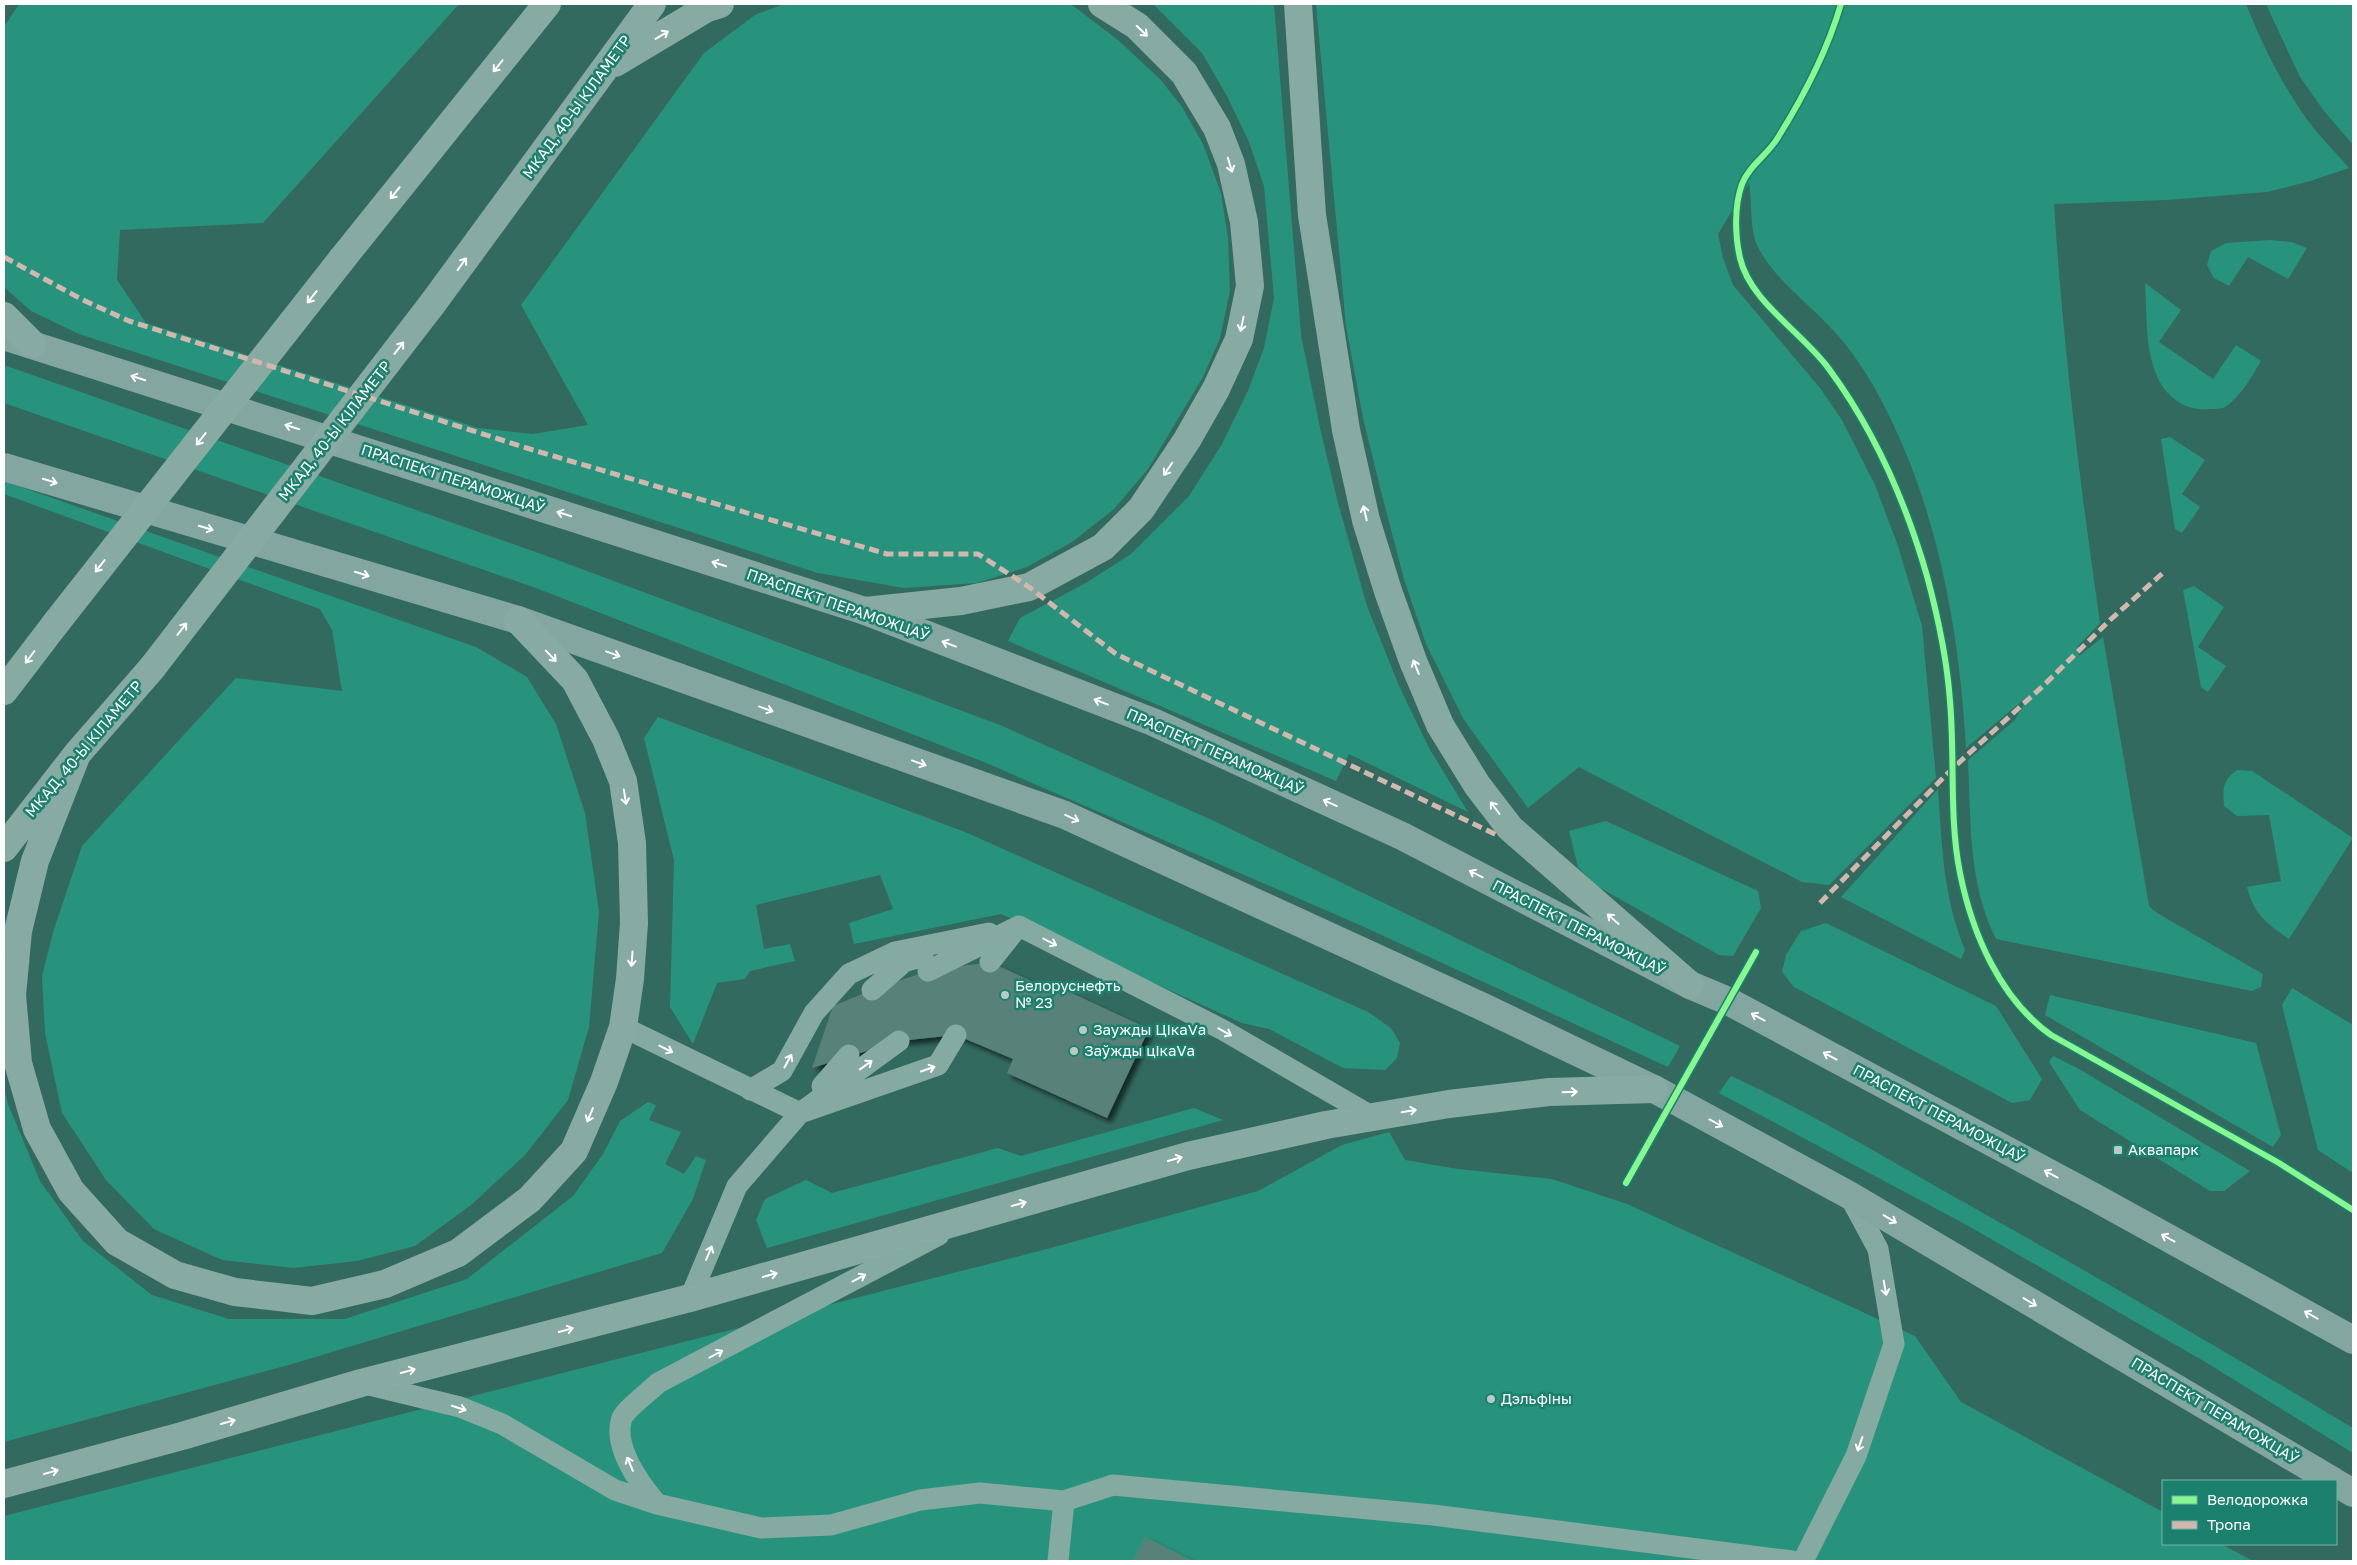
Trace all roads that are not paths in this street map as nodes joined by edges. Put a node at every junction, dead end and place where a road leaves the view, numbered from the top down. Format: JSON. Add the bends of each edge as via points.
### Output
{"nodes":[{"id":1,"x":547,"y":4,"type":"edge"},
{"id":2,"x":652,"y":4,"type":"edge"},
{"id":3,"x":720,"y":4,"type":"edge"},
{"id":4,"x":1102,"y":4,"type":"edge"},
{"id":5,"x":1298,"y":4,"type":"edge"},
{"id":6,"x":531,"y":16,"type":"edge"},
{"id":7,"x":605,"y":69,"type":"junction"},
{"id":8,"x":4,"y":316,"type":"edge"},
{"id":9,"x":4,"y":336,"type":"edge"},
{"id":10,"x":32,"y":344,"type":"junction"},
{"id":11,"x":4,"y":467,"type":"edge"},
{"id":12,"x":865,"y":611,"type":"junction"},
{"id":13,"x":518,"y":620,"type":"junction"},
{"id":14,"x":4,"y":691,"type":"edge"},
{"id":15,"x":77,"y":754,"type":"junction"},
{"id":16,"x":4,"y":848,"type":"edge"},
{"id":17,"x":1019,"y":926,"type":"junction"},
{"id":18,"x":990,"y":962,"type":"dead end"},
{"id":19,"x":928,"y":971,"type":"dead end"},
{"id":20,"x":1690,"y":985,"type":"junction"},
{"id":21,"x":872,"y":990,"type":"dead end"},
{"id":22,"x":623,"y":1028,"type":"junction"},
{"id":23,"x":956,"y":1036,"type":"dead end"},
{"id":24,"x":899,"y":1041,"type":"dead end"},
{"id":25,"x":849,"y":1055,"type":"dead end"},
{"id":26,"x":1654,"y":1089,"type":"junction"},
{"id":27,"x":750,"y":1090,"type":"junction"},
{"id":28,"x":800,"y":1113,"type":"junction"},
{"id":29,"x":1373,"y":1117,"type":"junction"},
{"id":30,"x":1849,"y":1195,"type":"junction"},
{"id":31,"x":972,"y":1218,"type":"junction"},
{"id":32,"x":690,"y":1298,"type":"junction"},
{"id":33,"x":2353,"y":1340,"type":"edge"},
{"id":34,"x":361,"y":1384,"type":"junction"},
{"id":35,"x":2332,"y":1480,"type":"edge"},
{"id":36,"x":2337,"y":1483,"type":"edge"},
{"id":37,"x":4,"y":1484,"type":"edge"},
{"id":38,"x":2353,"y":1493,"type":"edge"},
{"id":39,"x":1064,"y":1501,"type":"junction"},
{"id":40,"x":657,"y":1504,"type":"junction"},
{"id":41,"x":1058,"y":1561,"type":"edge"},
{"id":42,"x":1792,"y":1561,"type":"edge"},
{"id":43,"x":1803,"y":1561,"type":"edge"}],
"edges":[{"from":1,"to":6,"type":"highway"},
{"from":2,"to":7,"type":"highway","name":"МКАД, 40-Ы КІЛАМЕТР"},
{"from":7,"to":3,"type":"highway","one_way":true,"via":[[707,8]]},
{"from":4,"to":12,"type":"highway","one_way":true,"via":[[1137,26],[1184,73],[1217,128],[1231,164],[1244,222],[1250,286],[1238,339],[1216,389],[1182,448],[1142,509],[1103,547],[1029,587],[961,601]]},
{"from":20,"to":5,"type":"highway","one_way":true,"via":[[1510,828],[1477,785],[1440,725],[1413,661],[1366,520],[1346,430],[1312,215]]},
{"from":6,"to":14,"type":"highway","one_way":true,"bridge":true},
{"from":15,"to":7,"type":"highway","name":"МКАД, 40-Ы КІЛАМЕТР","one_way":true,"bridge":true,"via":[[152,668],[433,303]]},
{"from":8,"to":10,"type":"highway"},
{"from":9,"to":10,"type":"main road","name":"ПРАСПЕКТ ПЕРАМОЖЦАЎ"},
{"from":12,"to":10,"type":"main road","name":"ПРАСПЕКТ ПЕРАМОЖЦАЎ","one_way":true},
{"from":11,"to":13,"type":"main road","name":"ПРАСПЕКТ ПЕРАМОЖЦАЎ","one_way":true},
{"from":20,"to":12,"type":"main road","name":"ПРАСПЕКТ ПЕРАМОЖЦАЎ","one_way":true,"via":[[1402,836],[1153,722]]},
{"from":13,"to":22,"type":"highway","one_way":true,"via":[[575,680],[606,739],[623,781],[632,842],[634,923]]},
{"from":13,"to":26,"type":"main road","name":"ПРАСПЕКТ ПЕРАМОЖЦАЎ","one_way":true,"via":[[1065,815]]},
{"from":15,"to":16,"type":"highway","name":"МКАД, 40-Ы КІЛАМЕТР"},
{"from":22,"to":15,"type":"highway","one_way":true,"via":[[574,1151],[530,1199],[458,1253],[385,1284],[312,1301],[234,1292],[175,1275],[117,1242],[71,1190],[37,1129],[18,1063],[12,995],[18,931],[35,862]]},
{"from":17,"to":18,"type":"lane"},
{"from":17,"to":19,"type":"lane"},
{"from":17,"to":21,"type":"lane","via":[[904,962]]},
{"from":27,"to":17,"type":"lane","one_way":true,"via":[[782,1071],[814,1013],[849,974],[895,952]]},
{"from":17,"to":29,"type":"lane","one_way":true,"via":[[1224,1030]]},
{"from":33,"to":20,"type":"main road","name":"ПРАСПЕКТ ПЕРАМОЖЦАЎ","one_way":true,"via":[[1728,1001]]},
{"from":22,"to":27,"type":"lane","one_way":true},
{"from":28,"to":23,"type":"lane","one_way":true,"via":[[938,1065]]},
{"from":28,"to":24,"type":"lane","one_way":true},
{"from":25,"to":28,"type":"lane"},
{"from":29,"to":26,"type":"highway","one_way":true,"via":[[1549,1092]]},
{"from":26,"to":30,"type":"main road","name":"ПРАСПЕКТ ПЕРАМОЖЦАЎ","one_way":true},
{"from":27,"to":28,"type":"lane"},
{"from":32,"to":28,"type":"lane","one_way":true,"via":[[737,1186]]},
{"from":31,"to":29,"type":"highway","one_way":true,"via":[[1188,1156]]},
{"from":30,"to":35,"type":"main road","name":"ПРАСПЕКТ ПЕРАМОЖЦАЎ","one_way":true},
{"from":30,"to":43,"type":"lane","one_way":true,"via":[[1878,1250],[1894,1344],[1856,1456]]},
{"from":32,"to":31,"type":"highway","one_way":true},
{"from":40,"to":31,"type":"lane","one_way":true,"via":[[638,1482],[620,1435],[623,1417],[658,1384]]},
{"from":34,"to":32,"type":"highway","one_way":true},
{"from":37,"to":34,"type":"highway","one_way":true},
{"from":34,"to":40,"type":"lane","one_way":true,"via":[[460,1408],[502,1424],[614,1490]]},
{"from":36,"to":38,"type":"main road","name":"ПРАСПЕКТ ПЕРАМОЖЦАЎ"},
{"from":39,"to":40,"type":"lane","via":[[980,1493],[920,1500],[830,1525],[761,1528]]},
{"from":39,"to":41,"type":"lane"},
{"from":39,"to":42,"type":"lane","via":[[1113,1485],[1434,1515]]}]}
